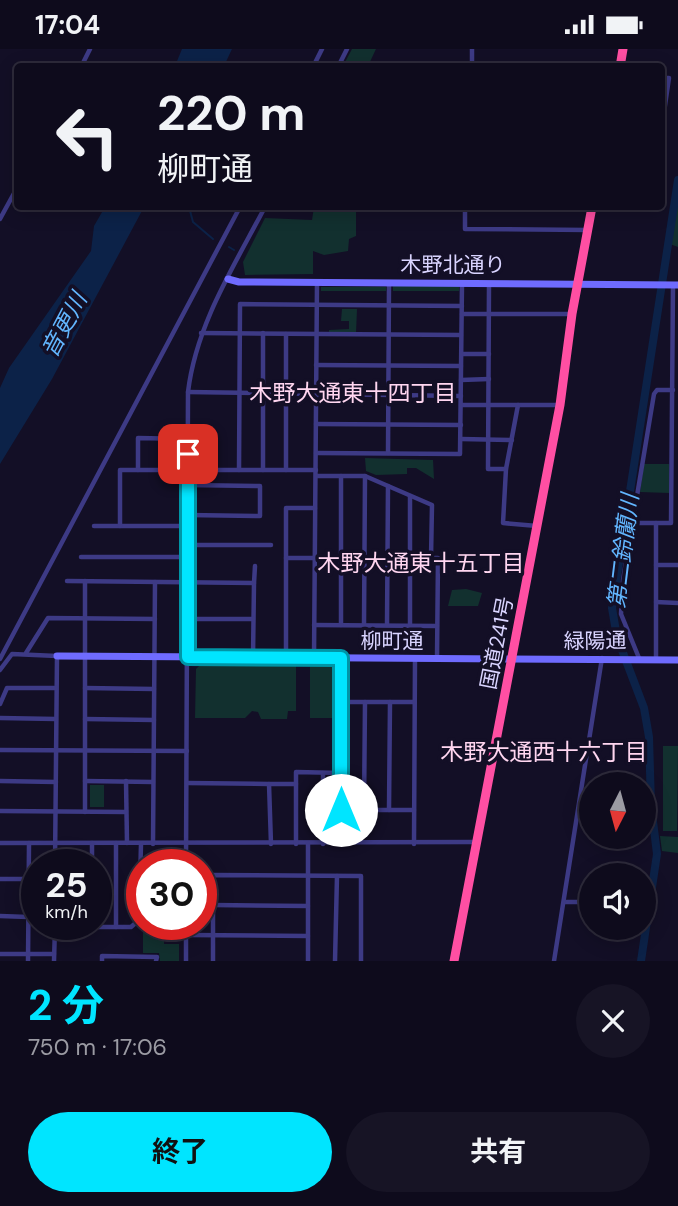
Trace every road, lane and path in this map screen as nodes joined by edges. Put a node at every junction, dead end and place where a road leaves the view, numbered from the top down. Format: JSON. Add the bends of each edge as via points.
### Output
{"nodes":[{"id":1,"x":665,"y":78,"type":"edge"},
{"id":2,"x":665,"y":108,"type":"edge"},
{"id":3,"x":14,"y":193,"type":"edge"},
{"id":4,"x":238,"y":210,"type":"edge"},
{"id":5,"x":263,"y":210,"type":"edge"},
{"id":6,"x":465,"y":210,"type":"edge"},
{"id":7,"x":591,"y":210,"type":"edge"},
{"id":8,"x":0,"y":219,"type":"edge"},
{"id":9,"x":588,"y":230,"type":"junction"},
{"id":10,"x":228,"y":279,"type":"junction"},
{"id":11,"x":317,"y":282,"type":"junction"},
{"id":12,"x":389,"y":282,"type":"junction"},
{"id":13,"x":462,"y":283,"type":"junction"},
{"id":14,"x":489,"y":283,"type":"junction"},
{"id":15,"x":578,"y":283,"type":"junction"},
{"id":16,"x":672,"y":285,"type":"edge"},
{"id":17,"x":317,"y":305,"type":"junction"},
{"id":18,"x":389,"y":306,"type":"junction"},
{"id":19,"x":462,"y":306,"type":"junction"},
{"id":20,"x":462,"y":314,"type":"junction"},
{"id":21,"x":489,"y":314,"type":"junction"},
{"id":22,"x":572,"y":314,"type":"junction"},
{"id":23,"x":201,"y":333,"type":"junction"},
{"id":24,"x":240,"y":333,"type":"junction"},
{"id":25,"x":263,"y":333,"type":"junction"},
{"id":26,"x":286,"y":334,"type":"junction"},
{"id":27,"x":316,"y":334,"type":"junction"},
{"id":28,"x":389,"y":335,"type":"junction"},
{"id":29,"x":461,"y":335,"type":"junction"},
{"id":30,"x":461,"y":353,"type":"junction"},
{"id":31,"x":489,"y":353,"type":"junction"},
{"id":32,"x":316,"y":365,"type":"junction"},
{"id":33,"x":389,"y":365,"type":"junction"},
{"id":34,"x":461,"y":366,"type":"junction"},
{"id":35,"x":489,"y":379,"type":"junction"},
{"id":36,"x":461,"y":380,"type":"junction"},
{"id":37,"x":673,"y":390,"type":"junction"},
{"id":38,"x":188,"y":392,"type":"junction"},
{"id":39,"x":240,"y":393,"type":"junction"},
{"id":40,"x":263,"y":393,"type":"junction"},
{"id":41,"x":286,"y":394,"type":"junction"},
{"id":42,"x":316,"y":394,"type":"junction"},
{"id":43,"x":388,"y":395,"type":"junction"},
{"id":44,"x":461,"y":396,"type":"junction"},
{"id":45,"x":461,"y":405,"type":"junction"},
{"id":46,"x":489,"y":405,"type":"junction"},
{"id":47,"x":518,"y":405,"type":"junction"},
{"id":48,"x":560,"y":405,"type":"junction"},
{"id":49,"x":316,"y":424,"type":"junction"},
{"id":50,"x":388,"y":425,"type":"junction"},
{"id":51,"x":461,"y":425,"type":"junction"},
{"id":52,"x":188,"y":439,"type":"junction"},
{"id":53,"x":461,"y":439,"type":"junction"},
{"id":54,"x":488,"y":439,"type":"junction"},
{"id":55,"x":512,"y":440,"type":"junction"},
{"id":56,"x":316,"y":453,"type":"junction"},
{"id":57,"x":388,"y":453,"type":"junction"},
{"id":58,"x":506,"y":469,"type":"junction"},
{"id":59,"x":138,"y":470,"type":"junction"},
{"id":60,"x":188,"y":470,"type":"junction"},
{"id":61,"x":239,"y":470,"type":"junction"},
{"id":62,"x":263,"y":470,"type":"junction"},
{"id":63,"x":286,"y":470,"type":"junction"},
{"id":64,"x":316,"y":470,"type":"junction"},
{"id":65,"x":675,"y":475,"type":"edge"},
{"id":66,"x":365,"y":476,"type":"junction"},
{"id":67,"x":316,"y":477,"type":"junction"},
{"id":68,"x":341,"y":477,"type":"junction"},
{"id":69,"x":188,"y":485,"type":"junction"},
{"id":70,"x":388,"y":486,"type":"junction"},
{"id":71,"x":410,"y":496,"type":"junction"},
{"id":72,"x":315,"y":508,"type":"junction"},
{"id":73,"x":188,"y":515,"type":"junction"},
{"id":74,"x":633,"y":523,"type":"junction"},
{"id":75,"x":656,"y":523,"type":"junction"},
{"id":76,"x":94,"y":526,"type":"dead end"},
{"id":77,"x":120,"y":526,"type":"junction"},
{"id":78,"x":188,"y":526,"type":"junction"},
{"id":79,"x":537,"y":526,"type":"junction"},
{"id":80,"x":188,"y":545,"type":"junction"},
{"id":81,"x":271,"y":545,"type":"dead end"},
{"id":82,"x":81,"y":557,"type":"dead end"},
{"id":83,"x":188,"y":557,"type":"junction"},
{"id":84,"x":286,"y":558,"type":"junction"},
{"id":85,"x":315,"y":558,"type":"junction"},
{"id":86,"x":341,"y":558,"type":"junction"},
{"id":87,"x":365,"y":558,"type":"junction"},
{"id":88,"x":387,"y":558,"type":"junction"},
{"id":89,"x":410,"y":558,"type":"junction"},
{"id":90,"x":431,"y":558,"type":"junction"},
{"id":91,"x":656,"y":565,"type":"junction"},
{"id":92,"x":678,"y":565,"type":"edge"},
{"id":93,"x":255,"y":566,"type":"dead end"},
{"id":94,"x":67,"y":581,"type":"dead end"},
{"id":95,"x":86,"y":581,"type":"junction"},
{"id":96,"x":155,"y":582,"type":"junction"},
{"id":97,"x":188,"y":582,"type":"junction"},
{"id":98,"x":254,"y":583,"type":"junction"},
{"id":99,"x":656,"y":603,"type":"junction"},
{"id":100,"x":678,"y":603,"type":"edge"},
{"id":101,"x":85,"y":618,"type":"junction"},
{"id":102,"x":155,"y":619,"type":"junction"},
{"id":103,"x":188,"y":619,"type":"junction"},
{"id":104,"x":253,"y":619,"type":"junction"},
{"id":105,"x":314,"y":625,"type":"junction"},
{"id":106,"x":341,"y":625,"type":"junction"},
{"id":107,"x":364,"y":625,"type":"junction"},
{"id":108,"x":387,"y":625,"type":"junction"},
{"id":109,"x":410,"y":625,"type":"junction"},
{"id":110,"x":437,"y":626,"type":"junction"},
{"id":111,"x":26,"y":653,"type":"junction"},
{"id":112,"x":57,"y":656,"type":"junction"},
{"id":113,"x":85,"y":657,"type":"junction"},
{"id":114,"x":154,"y":657,"type":"junction"},
{"id":115,"x":188,"y":657,"type":"junction"},
{"id":116,"x":253,"y":657,"type":"junction"},
{"id":117,"x":286,"y":657,"type":"junction"},
{"id":118,"x":314,"y":658,"type":"junction"},
{"id":119,"x":341,"y":658,"type":"junction"},
{"id":120,"x":415,"y":658,"type":"junction"},
{"id":121,"x":436,"y":658,"type":"junction"},
{"id":122,"x":602,"y":658,"type":"junction"},
{"id":123,"x":637,"y":658,"type":"junction"},
{"id":124,"x":656,"y":658,"type":"junction"},
{"id":125,"x":0,"y":659,"type":"edge"},
{"id":126,"x":512,"y":659,"type":"junction"},
{"id":127,"x":678,"y":660,"type":"edge"},
{"id":128,"x":0,"y":670,"type":"edge"},
{"id":129,"x":56,"y":688,"type":"junction"},
{"id":130,"x":85,"y":688,"type":"junction"},
{"id":131,"x":154,"y":689,"type":"junction"},
{"id":132,"x":341,"y":702,"type":"junction"},
{"id":133,"x":365,"y":702,"type":"junction"},
{"id":134,"x":390,"y":702,"type":"junction"},
{"id":135,"x":414,"y":702,"type":"junction"},
{"id":136,"x":0,"y":704,"type":"edge"},
{"id":137,"x":0,"y":718,"type":"edge"},
{"id":138,"x":56,"y":719,"type":"junction"},
{"id":139,"x":85,"y":719,"type":"junction"},
{"id":140,"x":154,"y":720,"type":"junction"},
{"id":141,"x":0,"y":750,"type":"edge"},
{"id":142,"x":56,"y":750,"type":"junction"},
{"id":143,"x":85,"y":751,"type":"junction"},
{"id":144,"x":153,"y":751,"type":"junction"},
{"id":145,"x":187,"y":751,"type":"junction"},
{"id":146,"x":323,"y":773,"type":"junction"},
{"id":147,"x":341,"y":773,"type":"junction"},
{"id":148,"x":0,"y":781,"type":"edge"},
{"id":149,"x":85,"y":781,"type":"junction"},
{"id":150,"x":126,"y":781,"type":"junction"},
{"id":151,"x":56,"y":782,"type":"junction"},
{"id":152,"x":153,"y":782,"type":"junction"},
{"id":153,"x":187,"y":782,"type":"junction"},
{"id":154,"x":269,"y":784,"type":"junction"},
{"id":155,"x":296,"y":784,"type":"junction"},
{"id":156,"x":341,"y":810,"type":"junction"},
{"id":157,"x":364,"y":810,"type":"junction"},
{"id":158,"x":389,"y":810,"type":"junction"},
{"id":159,"x":414,"y":810,"type":"junction"},
{"id":160,"x":0,"y":811,"type":"edge"},
{"id":161,"x":56,"y":812,"type":"junction"},
{"id":162,"x":85,"y":812,"type":"junction"},
{"id":163,"x":126,"y":812,"type":"junction"},
{"id":164,"x":0,"y":842,"type":"edge"},
{"id":165,"x":477,"y":842,"type":"junction"},
{"id":166,"x":29,"y":843,"type":"junction"},
{"id":167,"x":55,"y":843,"type":"junction"},
{"id":168,"x":92,"y":843,"type":"junction"},
{"id":169,"x":116,"y":843,"type":"junction"},
{"id":170,"x":127,"y":843,"type":"junction"},
{"id":171,"x":141,"y":843,"type":"junction"},
{"id":172,"x":153,"y":843,"type":"junction"},
{"id":173,"x":187,"y":844,"type":"junction"},
{"id":174,"x":271,"y":844,"type":"junction"},
{"id":175,"x":296,"y":844,"type":"junction"},
{"id":176,"x":308,"y":844,"type":"junction"},
{"id":177,"x":323,"y":844,"type":"junction"},
{"id":178,"x":341,"y":844,"type":"junction"},
{"id":179,"x":414,"y":844,"type":"junction"},
{"id":180,"x":29,"y":849,"type":"edge"},
{"id":181,"x":55,"y":849,"type":"edge"},
{"id":182,"x":92,"y":849,"type":"edge"},
{"id":183,"x":141,"y":849,"type":"edge"},
{"id":184,"x":187,"y":849,"type":"edge"},
{"id":185,"x":217,"y":875,"type":"edge"},
{"id":186,"x":308,"y":876,"type":"junction"},
{"id":187,"x":337,"y":876,"type":"junction"},
{"id":188,"x":0,"y":879,"type":"edge"},
{"id":189,"x":21,"y":879,"type":"edge"},
{"id":190,"x":564,"y":902,"type":"junction"},
{"id":191,"x":579,"y":902,"type":"edge"},
{"id":192,"x":217,"y":905,"type":"edge"},
{"id":193,"x":308,"y":905,"type":"junction"},
{"id":194,"x":0,"y":916,"type":"edge"},
{"id":195,"x":21,"y":917,"type":"edge"},
{"id":196,"x":112,"y":927,"type":"edge"},
{"id":197,"x":116,"y":927,"type":"junction"},
{"id":198,"x":126,"y":927,"type":"edge"},
{"id":199,"x":217,"y":935,"type":"edge"},
{"id":200,"x":308,"y":936,"type":"junction"},
{"id":201,"x":28,"y":940,"type":"edge"},
{"id":202,"x":55,"y":940,"type":"edge"},
{"id":203,"x":187,"y":940,"type":"edge"},
{"id":204,"x":213,"y":940,"type":"edge"},
{"id":205,"x":0,"y":954,"type":"edge"},
{"id":206,"x":28,"y":954,"type":"junction"},
{"id":207,"x":54,"y":958,"type":"edge"},
{"id":208,"x":28,"y":961,"type":"edge"},
{"id":209,"x":102,"y":961,"type":"edge"},
{"id":210,"x":156,"y":961,"type":"edge"},
{"id":211,"x":187,"y":961,"type":"edge"},
{"id":212,"x":213,"y":961,"type":"edge"},
{"id":213,"x":308,"y":961,"type":"edge"},
{"id":214,"x":335,"y":961,"type":"edge"},
{"id":215,"x":361,"y":961,"type":"edge"},
{"id":216,"x":454,"y":961,"type":"edge"},
{"id":217,"x":554,"y":961,"type":"edge"}],
"edges":[{"from":1,"to":2,"type":"street","via":[[670,78]]},
{"from":3,"to":8,"type":"street"},
{"from":4,"to":125,"type":"street"},
{"from":5,"to":10,"type":"street"},
{"from":6,"to":9,"type":"street","via":[[465,229]]},
{"from":7,"to":9,"type":"highway","name":"国道241号"},
{"from":9,"to":15,"type":"highway","name":"国道241号"},
{"from":10,"to":11,"type":"street","name":"木野北通り"},
{"from":10,"to":23,"type":"street"},
{"from":11,"to":12,"type":"street","name":"木野北通り"},
{"from":11,"to":17,"type":"street"},
{"from":12,"to":13,"type":"street","name":"木野北通り"},
{"from":12,"to":18,"type":"street"},
{"from":13,"to":14,"type":"street","name":"木野北通り"},
{"from":13,"to":19,"type":"street"},
{"from":14,"to":15,"type":"street","name":"木野北通り"},
{"from":14,"to":21,"type":"street"},
{"from":15,"to":16,"type":"street","name":"木野北通り"},
{"from":15,"to":22,"type":"highway","name":"国道241号"},
{"from":16,"to":37,"type":"street"},
{"from":17,"to":18,"type":"street"},
{"from":17,"to":24,"type":"street","via":[[240,304]]},
{"from":17,"to":27,"type":"street"},
{"from":18,"to":19,"type":"street"},
{"from":18,"to":28,"type":"street"},
{"from":19,"to":20,"type":"street"},
{"from":20,"to":21,"type":"street"},
{"from":20,"to":29,"type":"street"},
{"from":21,"to":22,"type":"street"},
{"from":21,"to":31,"type":"street"},
{"from":22,"to":48,"type":"highway","name":"国道241号"},
{"from":23,"to":24,"type":"street"},
{"from":23,"to":38,"type":"street"},
{"from":24,"to":25,"type":"street"},
{"from":24,"to":39,"type":"street"},
{"from":25,"to":26,"type":"street"},
{"from":25,"to":40,"type":"street"},
{"from":26,"to":27,"type":"street"},
{"from":26,"to":41,"type":"street"},
{"from":27,"to":28,"type":"street"},
{"from":27,"to":32,"type":"street"},
{"from":28,"to":29,"type":"street"},
{"from":28,"to":33,"type":"street"},
{"from":29,"to":30,"type":"street"},
{"from":30,"to":31,"type":"street"},
{"from":30,"to":34,"type":"street"},
{"from":31,"to":35,"type":"street"},
{"from":32,"to":33,"type":"street"},
{"from":32,"to":42,"type":"street"},
{"from":33,"to":34,"type":"street"},
{"from":33,"to":43,"type":"street"},
{"from":34,"to":36,"type":"street"},
{"from":35,"to":36,"type":"street"},
{"from":35,"to":46,"type":"street"},
{"from":36,"to":44,"type":"street"},
{"from":37,"to":65,"type":"street"},
{"from":37,"to":74,"type":"street","via":[[654,394]]},
{"from":38,"to":39,"type":"street"},
{"from":38,"to":52,"type":"street"},
{"from":39,"to":40,"type":"street"},
{"from":39,"to":61,"type":"street"},
{"from":40,"to":41,"type":"street"},
{"from":40,"to":62,"type":"street"},
{"from":41,"to":42,"type":"street"},
{"from":41,"to":63,"type":"street"},
{"from":42,"to":43,"type":"street"},
{"from":42,"to":49,"type":"street"},
{"from":43,"to":44,"type":"street"},
{"from":43,"to":50,"type":"street"},
{"from":44,"to":45,"type":"street"},
{"from":45,"to":46,"type":"street"},
{"from":45,"to":51,"type":"street"},
{"from":46,"to":47,"type":"street"},
{"from":46,"to":54,"type":"street"},
{"from":47,"to":48,"type":"street"},
{"from":47,"to":55,"type":"street"},
{"from":48,"to":79,"type":"highway","name":"国道241号"},
{"from":49,"to":50,"type":"street"},
{"from":49,"to":56,"type":"street"},
{"from":50,"to":51,"type":"street"},
{"from":50,"to":57,"type":"street"},
{"from":51,"to":53,"type":"street"},
{"from":52,"to":59,"type":"street","via":[[138,439]]},
{"from":52,"to":60,"type":"street"},
{"from":53,"to":54,"type":"street"},
{"from":53,"to":57,"type":"street","via":[[460,454]]},
{"from":54,"to":55,"type":"street"},
{"from":54,"to":58,"type":"street","via":[[488,469]]},
{"from":55,"to":58,"type":"street"},
{"from":56,"to":57,"type":"street"},
{"from":56,"to":64,"type":"street"},
{"from":58,"to":79,"type":"street","via":[[503,523]]},
{"from":59,"to":60,"type":"street"},
{"from":59,"to":77,"type":"street","via":[[121,470]]},
{"from":60,"to":61,"type":"street"},
{"from":60,"to":69,"type":"street"},
{"from":61,"to":62,"type":"street"},
{"from":62,"to":63,"type":"street"},
{"from":63,"to":64,"type":"street"},
{"from":64,"to":67,"type":"street"},
{"from":65,"to":75,"type":"street","via":[[671,523]]},
{"from":66,"to":68,"type":"street"},
{"from":66,"to":70,"type":"street"},
{"from":66,"to":87,"type":"street"},
{"from":67,"to":68,"type":"street"},
{"from":67,"to":72,"type":"street"},
{"from":68,"to":86,"type":"street"},
{"from":69,"to":73,"type":"street"},
{"from":69,"to":73,"type":"street","via":[[260,486],[260,516]]},
{"from":70,"to":71,"type":"street"},
{"from":70,"to":88,"type":"street"},
{"from":71,"to":89,"type":"street"},
{"from":71,"to":90,"type":"street","via":[[432,505]]},
{"from":72,"to":84,"type":"street","via":[[286,508]]},
{"from":72,"to":85,"type":"street"},
{"from":73,"to":78,"type":"street"},
{"from":74,"to":75,"type":"street"},
{"from":74,"to":123,"type":"street","via":[[621,614]]},
{"from":75,"to":91,"type":"street"},
{"from":76,"to":77,"type":"street"},
{"from":77,"to":78,"type":"street"},
{"from":78,"to":80,"type":"street"},
{"from":79,"to":126,"type":"highway","name":"国道241号"},
{"from":80,"to":81,"type":"street"},
{"from":80,"to":83,"type":"street"},
{"from":82,"to":83,"type":"street"},
{"from":83,"to":97,"type":"street"},
{"from":84,"to":85,"type":"street"},
{"from":84,"to":117,"type":"street"},
{"from":85,"to":86,"type":"street"},
{"from":85,"to":105,"type":"street"},
{"from":86,"to":87,"type":"street"},
{"from":86,"to":106,"type":"street"},
{"from":87,"to":88,"type":"street"},
{"from":87,"to":107,"type":"street"},
{"from":88,"to":89,"type":"street"},
{"from":88,"to":108,"type":"street"},
{"from":89,"to":90,"type":"street"},
{"from":89,"to":109,"type":"street"},
{"from":90,"to":110,"type":"street","via":[[438,558]]},
{"from":91,"to":92,"type":"street"},
{"from":91,"to":99,"type":"street"},
{"from":93,"to":98,"type":"street"},
{"from":94,"to":95,"type":"street"},
{"from":95,"to":96,"type":"street"},
{"from":95,"to":101,"type":"street"},
{"from":96,"to":97,"type":"street"},
{"from":96,"to":102,"type":"street"},
{"from":97,"to":98,"type":"street"},
{"from":97,"to":103,"type":"street"},
{"from":98,"to":104,"type":"street"},
{"from":99,"to":100,"type":"street"},
{"from":99,"to":124,"type":"street"},
{"from":101,"to":102,"type":"street"},
{"from":101,"to":111,"type":"street","via":[[48,618]]},
{"from":101,"to":113,"type":"street"},
{"from":102,"to":114,"type":"street"},
{"from":103,"to":104,"type":"street"},
{"from":103,"to":115,"type":"street"},
{"from":104,"to":116,"type":"street"},
{"from":105,"to":106,"type":"street"},
{"from":105,"to":118,"type":"street"},
{"from":106,"to":107,"type":"street"},
{"from":107,"to":108,"type":"street"},
{"from":108,"to":109,"type":"street"},
{"from":109,"to":110,"type":"street"},
{"from":110,"to":121,"type":"street"},
{"from":111,"to":112,"type":"street"},
{"from":111,"to":128,"type":"street","via":[[9,656]]},
{"from":112,"to":113,"type":"street","name":"柳町通"},
{"from":112,"to":129,"type":"street"},
{"from":113,"to":114,"type":"street","name":"柳町通"},
{"from":113,"to":130,"type":"street"},
{"from":114,"to":115,"type":"street","name":"柳町通"},
{"from":114,"to":131,"type":"street"},
{"from":115,"to":116,"type":"street","name":"柳町通"},
{"from":115,"to":145,"type":"street"},
{"from":116,"to":117,"type":"street","name":"柳町通"},
{"from":117,"to":118,"type":"street","name":"柳町通"},
{"from":118,"to":119,"type":"street","name":"柳町通"},
{"from":119,"to":120,"type":"street","name":"柳町通"},
{"from":119,"to":132,"type":"street"},
{"from":120,"to":121,"type":"street","name":"柳町通"},
{"from":120,"to":135,"type":"street"},
{"from":121,"to":126,"type":"street","name":"柳町通"},
{"from":122,"to":123,"type":"street","name":"緑陽通"},
{"from":122,"to":126,"type":"street","name":"緑陽通"},
{"from":122,"to":190,"type":"street"},
{"from":123,"to":124,"type":"street","name":"緑陽通"},
{"from":124,"to":127,"type":"street","name":"緑陽通"},
{"from":126,"to":165,"type":"highway","name":"国道241号"},
{"from":129,"to":136,"type":"street","via":[[7,688]]},
{"from":129,"to":138,"type":"street"},
{"from":130,"to":131,"type":"street"},
{"from":130,"to":139,"type":"street"},
{"from":131,"to":140,"type":"street"},
{"from":132,"to":133,"type":"street"},
{"from":132,"to":147,"type":"street"},
{"from":133,"to":134,"type":"street"},
{"from":133,"to":157,"type":"street"},
{"from":134,"to":135,"type":"street"},
{"from":134,"to":158,"type":"street"},
{"from":135,"to":159,"type":"street"},
{"from":137,"to":138,"type":"street"},
{"from":138,"to":142,"type":"street"},
{"from":139,"to":140,"type":"street"},
{"from":139,"to":143,"type":"street"},
{"from":140,"to":144,"type":"street"},
{"from":141,"to":142,"type":"street"},
{"from":142,"to":143,"type":"street"},
{"from":142,"to":151,"type":"street"},
{"from":143,"to":144,"type":"street"},
{"from":143,"to":149,"type":"street"},
{"from":144,"to":145,"type":"street"},
{"from":144,"to":152,"type":"street"},
{"from":145,"to":153,"type":"street"},
{"from":146,"to":147,"type":"street"},
{"from":146,"to":155,"type":"street","via":[[296,772]]},
{"from":146,"to":177,"type":"street"},
{"from":147,"to":156,"type":"street"},
{"from":148,"to":151,"type":"street"},
{"from":149,"to":150,"type":"street"},
{"from":149,"to":162,"type":"street"},
{"from":150,"to":152,"type":"street"},
{"from":150,"to":163,"type":"street"},
{"from":151,"to":161,"type":"street"},
{"from":152,"to":172,"type":"street"},
{"from":153,"to":154,"type":"street"},
{"from":153,"to":173,"type":"street"},
{"from":154,"to":155,"type":"street"},
{"from":154,"to":174,"type":"street"},
{"from":155,"to":175,"type":"street"},
{"from":156,"to":157,"type":"street"},
{"from":156,"to":178,"type":"street"},
{"from":157,"to":158,"type":"street"},
{"from":158,"to":159,"type":"street"},
{"from":159,"to":179,"type":"street"},
{"from":160,"to":161,"type":"street"},
{"from":161,"to":162,"type":"street"},
{"from":161,"to":167,"type":"street"},
{"from":162,"to":163,"type":"street"},
{"from":163,"to":170,"type":"street"},
{"from":164,"to":166,"type":"street"},
{"from":165,"to":179,"type":"street"},
{"from":165,"to":216,"type":"highway","name":"国道241号"},
{"from":166,"to":167,"type":"street"},
{"from":166,"to":180,"type":"street"},
{"from":167,"to":168,"type":"street"},
{"from":167,"to":181,"type":"street"},
{"from":168,"to":169,"type":"street"},
{"from":168,"to":182,"type":"street"},
{"from":169,"to":170,"type":"street"},
{"from":169,"to":197,"type":"street"},
{"from":170,"to":171,"type":"street"},
{"from":171,"to":172,"type":"street"},
{"from":171,"to":183,"type":"street"},
{"from":172,"to":173,"type":"street"},
{"from":173,"to":174,"type":"street"},
{"from":173,"to":184,"type":"street"},
{"from":174,"to":175,"type":"street"},
{"from":175,"to":176,"type":"street"},
{"from":176,"to":177,"type":"street"},
{"from":176,"to":186,"type":"street"},
{"from":177,"to":178,"type":"street"},
{"from":178,"to":179,"type":"street"},
{"from":185,"to":186,"type":"street"},
{"from":186,"to":187,"type":"street"},
{"from":186,"to":193,"type":"street"},
{"from":187,"to":214,"type":"street"},
{"from":187,"to":215,"type":"street","via":[[361,876]]},
{"from":188,"to":189,"type":"street"},
{"from":190,"to":191,"type":"street"},
{"from":190,"to":217,"type":"street"},
{"from":192,"to":193,"type":"street"},
{"from":193,"to":200,"type":"street"},
{"from":194,"to":195,"type":"street"},
{"from":196,"to":197,"type":"street"},
{"from":197,"to":198,"type":"street"},
{"from":199,"to":200,"type":"street"},
{"from":200,"to":213,"type":"street"},
{"from":201,"to":206,"type":"street"},
{"from":202,"to":207,"type":"street"},
{"from":203,"to":211,"type":"street"},
{"from":204,"to":212,"type":"street"},
{"from":205,"to":206,"type":"street"},
{"from":206,"to":207,"type":"street"},
{"from":206,"to":208,"type":"street"},
{"from":209,"to":210,"type":"street","via":[[102,956],[157,957]]}]}
